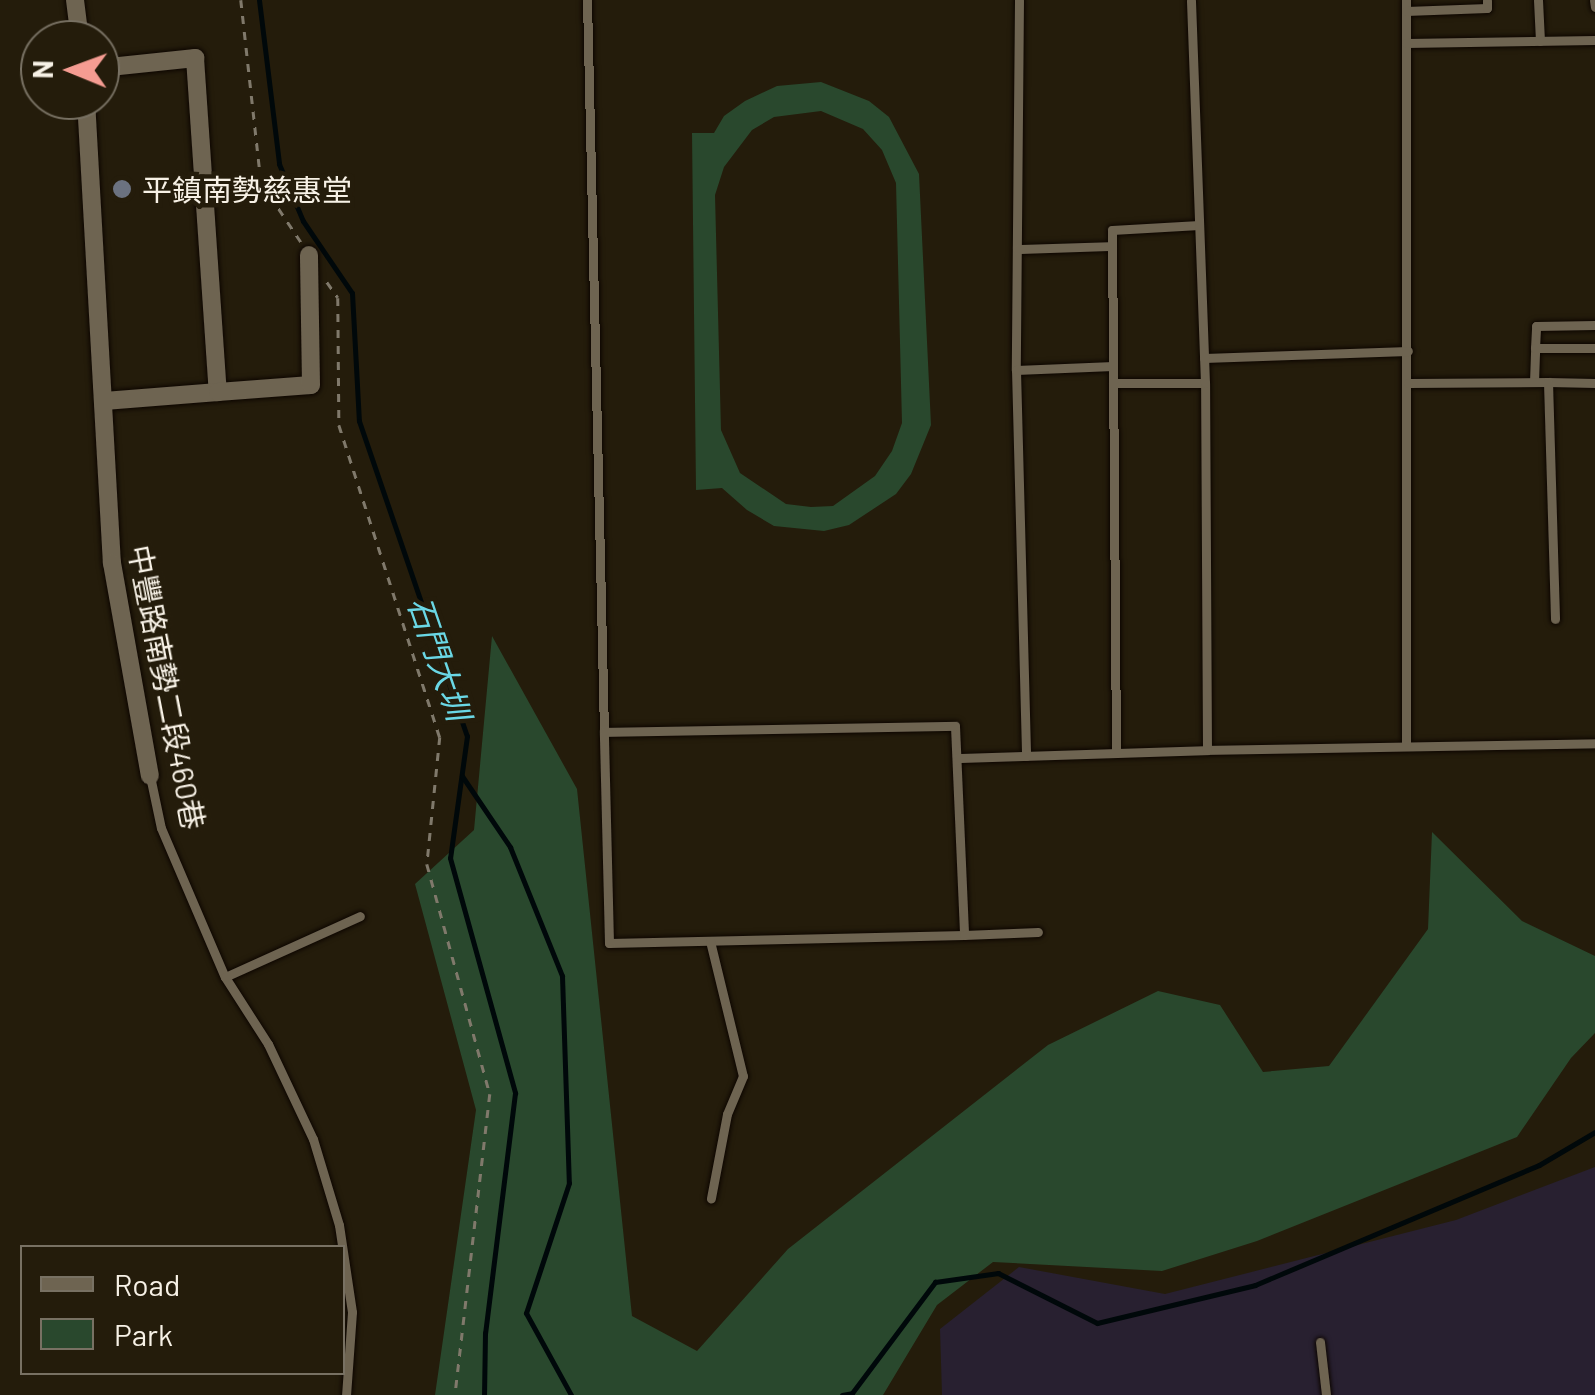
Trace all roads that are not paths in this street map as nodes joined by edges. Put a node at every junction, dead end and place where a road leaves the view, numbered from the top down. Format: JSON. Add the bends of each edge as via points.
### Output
{"nodes":[{"id":1,"x":587,"y":0,"type":"edge"},
{"id":2,"x":1019,"y":0,"type":"edge"},
{"id":3,"x":1191,"y":0,"type":"edge"},
{"id":4,"x":1487,"y":0,"type":"edge"},
{"id":5,"x":1538,"y":0,"type":"edge"},
{"id":6,"x":1406,"y":5,"type":"edge"},
{"id":7,"x":1540,"y":40,"type":"junction"},
{"id":8,"x":1595,"y":40,"type":"edge"},
{"id":9,"x":1406,"y":42,"type":"junction"},
{"id":10,"x":120,"y":66,"type":"edge"},
{"id":11,"x":87,"y":120,"type":"edge"},
{"id":12,"x":1199,"y":225,"type":"junction"},
{"id":13,"x":1112,"y":246,"type":"junction"},
{"id":14,"x":1016,"y":249,"type":"junction"},
{"id":15,"x":309,"y":255,"type":"road end"},
{"id":16,"x":1595,"y":325,"type":"edge"},
{"id":17,"x":1535,"y":348,"type":"junction"},
{"id":18,"x":1595,"y":348,"type":"edge"},
{"id":19,"x":1408,"y":351,"type":"junction"},
{"id":20,"x":1204,"y":358,"type":"junction"},
{"id":21,"x":1113,"y":366,"type":"junction"},
{"id":22,"x":1016,"y":370,"type":"junction"},
{"id":23,"x":1534,"y":382,"type":"junction"},
{"id":24,"x":1548,"y":382,"type":"junction"},
{"id":25,"x":1113,"y":383,"type":"junction"},
{"id":26,"x":1205,"y":383,"type":"junction"},
{"id":27,"x":1408,"y":383,"type":"junction"},
{"id":28,"x":1595,"y":383,"type":"edge"},
{"id":29,"x":218,"y":392,"type":"junction"},
{"id":30,"x":104,"y":401,"type":"junction"},
{"id":31,"x":1554,"y":619,"type":"dead end"},
{"id":32,"x":604,"y":732,"type":"junction"},
{"id":33,"x":1595,"y":742,"type":"edge"},
{"id":34,"x":1406,"y":743,"type":"junction"},
{"id":35,"x":1206,"y":750,"type":"junction"},
{"id":36,"x":1116,"y":753,"type":"junction"},
{"id":37,"x":1026,"y":756,"type":"junction"},
{"id":38,"x":957,"y":758,"type":"junction"},
{"id":39,"x":150,"y":776,"type":"joint"},
{"id":40,"x":360,"y":916,"type":"dead end"},
{"id":41,"x":1038,"y":932,"type":"dead end"},
{"id":42,"x":964,"y":935,"type":"junction"},
{"id":43,"x":710,"y":941,"type":"junction"},
{"id":44,"x":225,"y":977,"type":"junction"},
{"id":45,"x":712,"y":1198,"type":"dead end"},
{"id":46,"x":342,"y":1245,"type":"edge"},
{"id":47,"x":345,"y":1265,"type":"edge"},
{"id":48,"x":1320,"y":1342,"type":"dead end"},
{"id":49,"x":346,"y":1395,"type":"edge"},
{"id":50,"x":1326,"y":1395,"type":"edge"}],
"edges":[{"from":1,"to":32,"type":"lane"},
{"from":2,"to":14,"type":"lane"},
{"from":3,"to":12,"type":"lane"},
{"from":4,"to":6,"type":"lane","via":[[1487,8]]},
{"from":5,"to":7,"type":"lane"},
{"from":6,"to":9,"type":"lane"},
{"from":7,"to":8,"type":"lane"},
{"from":7,"to":9,"type":"lane"},
{"from":9,"to":19,"type":"lane"},
{"from":10,"to":29,"type":"street","via":[[195,58]]},
{"from":11,"to":30,"type":"street","name":"中豐路南勢二段460巷"},
{"from":12,"to":13,"type":"lane","via":[[1112,230]]},
{"from":12,"to":20,"type":"lane"},
{"from":13,"to":14,"type":"lane"},
{"from":13,"to":21,"type":"lane"},
{"from":14,"to":22,"type":"lane"},
{"from":15,"to":29,"type":"street","via":[[312,385]]},
{"from":16,"to":17,"type":"lane","via":[[1536,326]]},
{"from":17,"to":18,"type":"lane"},
{"from":17,"to":23,"type":"lane"},
{"from":19,"to":20,"type":"lane"},
{"from":19,"to":27,"type":"lane"},
{"from":20,"to":26,"type":"lane"},
{"from":21,"to":22,"type":"lane"},
{"from":21,"to":25,"type":"lane"},
{"from":22,"to":37,"type":"lane"},
{"from":23,"to":24,"type":"lane"},
{"from":23,"to":27,"type":"lane"},
{"from":24,"to":28,"type":"lane"},
{"from":24,"to":31,"type":"lane"},
{"from":25,"to":26,"type":"lane"},
{"from":25,"to":36,"type":"lane"},
{"from":26,"to":35,"type":"lane"},
{"from":27,"to":34,"type":"lane"},
{"from":29,"to":30,"type":"street"},
{"from":30,"to":39,"type":"street","name":"中豐路南勢二段460巷","via":[[112,563]]},
{"from":32,"to":38,"type":"lane","via":[[956,726]]},
{"from":32,"to":43,"type":"lane","via":[[609,943]]},
{"from":33,"to":34,"type":"lane"},
{"from":34,"to":35,"type":"lane"},
{"from":35,"to":36,"type":"lane"},
{"from":36,"to":37,"type":"lane"},
{"from":37,"to":38,"type":"lane"},
{"from":38,"to":42,"type":"lane"},
{"from":39,"to":44,"type":"lane","name":"中豐路南勢二段460巷","via":[[161,828]]},
{"from":40,"to":44,"type":"lane"},
{"from":41,"to":42,"type":"lane"},
{"from":42,"to":43,"type":"lane"},
{"from":43,"to":45,"type":"lane","via":[[743,1076],[726,1114]]},
{"from":44,"to":46,"type":"lane","name":"中豐路南勢二段460巷","via":[[268,1044],[313,1139]]},
{"from":47,"to":49,"type":"lane","name":"中豐路南勢二段460巷","via":[[352,1312]]},
{"from":48,"to":50,"type":"lane"}]}
